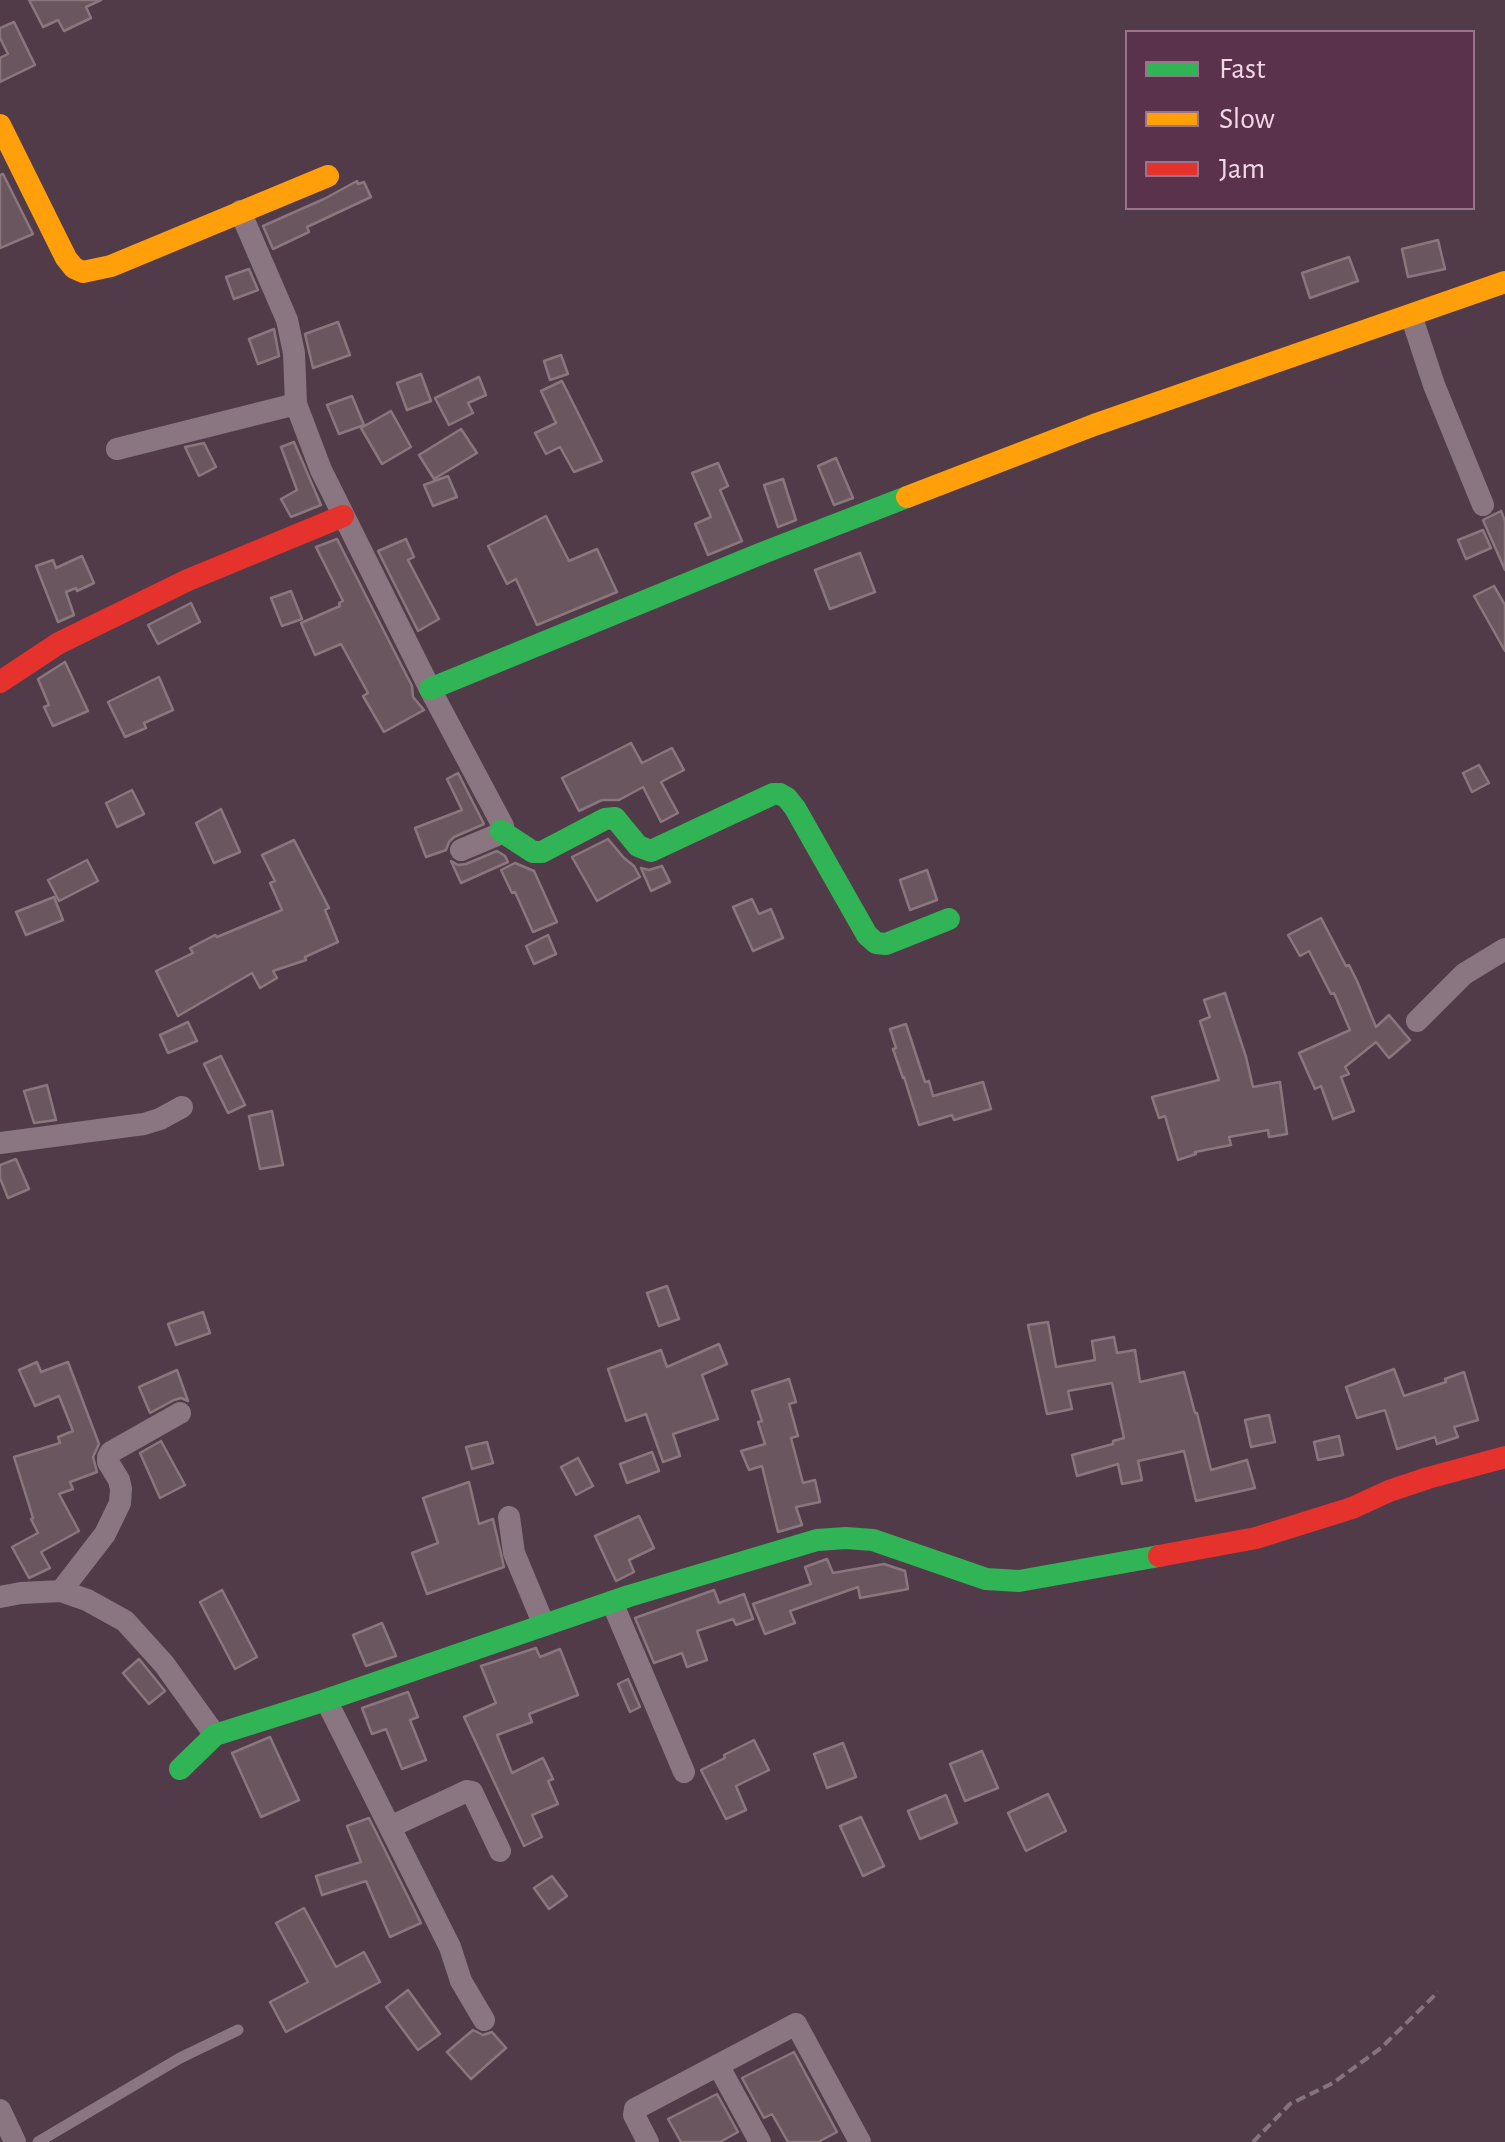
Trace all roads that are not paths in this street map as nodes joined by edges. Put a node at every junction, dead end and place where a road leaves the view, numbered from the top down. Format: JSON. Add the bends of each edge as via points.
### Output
{"nodes":[{"id":1,"x":0,"y":126,"type":"edge"},
{"id":2,"x":328,"y":176,"type":"dead end"},
{"id":3,"x":240,"y":211,"type":"junction"},
{"id":4,"x":1505,"y":282,"type":"edge"},
{"id":5,"x":1410,"y":315,"type":"junction"},
{"id":6,"x":296,"y":404,"type":"junction"},
{"id":7,"x":116,"y":449,"type":"dead end"},
{"id":8,"x":1483,"y":505,"type":"dead end"},
{"id":9,"x":343,"y":516,"type":"junction"},
{"id":10,"x":0,"y":682,"type":"edge"},
{"id":11,"x":430,"y":688,"type":"junction"},
{"id":12,"x":501,"y":831,"type":"junction"},
{"id":13,"x":460,"y":850,"type":"dead end"},
{"id":14,"x":949,"y":919,"type":"dead end"},
{"id":15,"x":1505,"y":948,"type":"edge"},
{"id":16,"x":1418,"y":1021,"type":"dead end"},
{"id":17,"x":182,"y":1107,"type":"dead end"},
{"id":18,"x":0,"y":1143,"type":"edge"},
{"id":19,"x":180,"y":1414,"type":"dead end"},
{"id":20,"x":1505,"y":1457,"type":"edge"},
{"id":21,"x":509,"y":1517,"type":"dead end"},
{"id":22,"x":62,"y":1592,"type":"junction"},
{"id":23,"x":0,"y":1597,"type":"edge"},
{"id":24,"x":612,"y":1602,"type":"junction"},
{"id":25,"x":544,"y":1625,"type":"junction"},
{"id":26,"x":326,"y":1700,"type":"junction"},
{"id":27,"x":215,"y":1736,"type":"junction"},
{"id":28,"x":180,"y":1769,"type":"dead end"},
{"id":29,"x":684,"y":1772,"type":"dead end"},
{"id":30,"x":390,"y":1827,"type":"junction"},
{"id":31,"x":500,"y":1852,"type":"dead end"},
{"id":32,"x":484,"y":2020,"type":"dead end"},
{"id":33,"x":238,"y":2030,"type":"dead end"},
{"id":34,"x":718,"y":2065,"type":"junction"},
{"id":35,"x":0,"y":2110,"type":"edge"},
{"id":36,"x":15,"y":2142,"type":"edge"},
{"id":37,"x":38,"y":2142,"type":"edge"},
{"id":38,"x":648,"y":2142,"type":"edge"},
{"id":39,"x":760,"y":2142,"type":"edge"},
{"id":40,"x":860,"y":2142,"type":"edge"}],
"edges":[{"from":1,"to":3,"type":"street","via":[[66,258],[83,272]]},
{"from":2,"to":3,"type":"street"},
{"from":3,"to":6,"type":"street","via":[[292,339]]},
{"from":4,"to":5,"type":"street"},
{"from":5,"to":8,"type":"street"},
{"from":5,"to":11,"type":"street","via":[[1094,424]]},
{"from":6,"to":7,"type":"street"},
{"from":6,"to":9,"type":"street"},
{"from":9,"to":10,"type":"street","via":[[68,638]]},
{"from":9,"to":11,"type":"street"},
{"from":11,"to":12,"type":"street"},
{"from":12,"to":13,"type":"street"},
{"from":12,"to":14,"type":"street","via":[[542,852],[616,818],[651,852],[780,794],[795,808],[876,943]]},
{"from":15,"to":16,"type":"street","via":[[1464,974]]},
{"from":17,"to":18,"type":"street","via":[[144,1124]]},
{"from":19,"to":22,"type":"street","via":[[111,1452],[120,1503]]},
{"from":20,"to":24,"type":"street","via":[[1256,1538],[1020,1580],[986,1579],[873,1540],[846,1538],[818,1540]]},
{"from":21,"to":25,"type":"street","via":[[514,1553]]},
{"from":22,"to":23,"type":"street"},
{"from":22,"to":27,"type":"street","via":[[124,1621]]},
{"from":24,"to":25,"type":"street"},
{"from":24,"to":29,"type":"street"},
{"from":25,"to":26,"type":"street"},
{"from":26,"to":27,"type":"street"},
{"from":26,"to":30,"type":"street"},
{"from":27,"to":28,"type":"street"},
{"from":30,"to":31,"type":"street","via":[[468,1791]]},
{"from":30,"to":32,"type":"street"},
{"from":33,"to":37,"type":"lane"},
{"from":34,"to":38,"type":"street","via":[[635,2109]]},
{"from":34,"to":39,"type":"street"},
{"from":34,"to":40,"type":"street","via":[[796,2024]]},
{"from":35,"to":36,"type":"street"}]}
